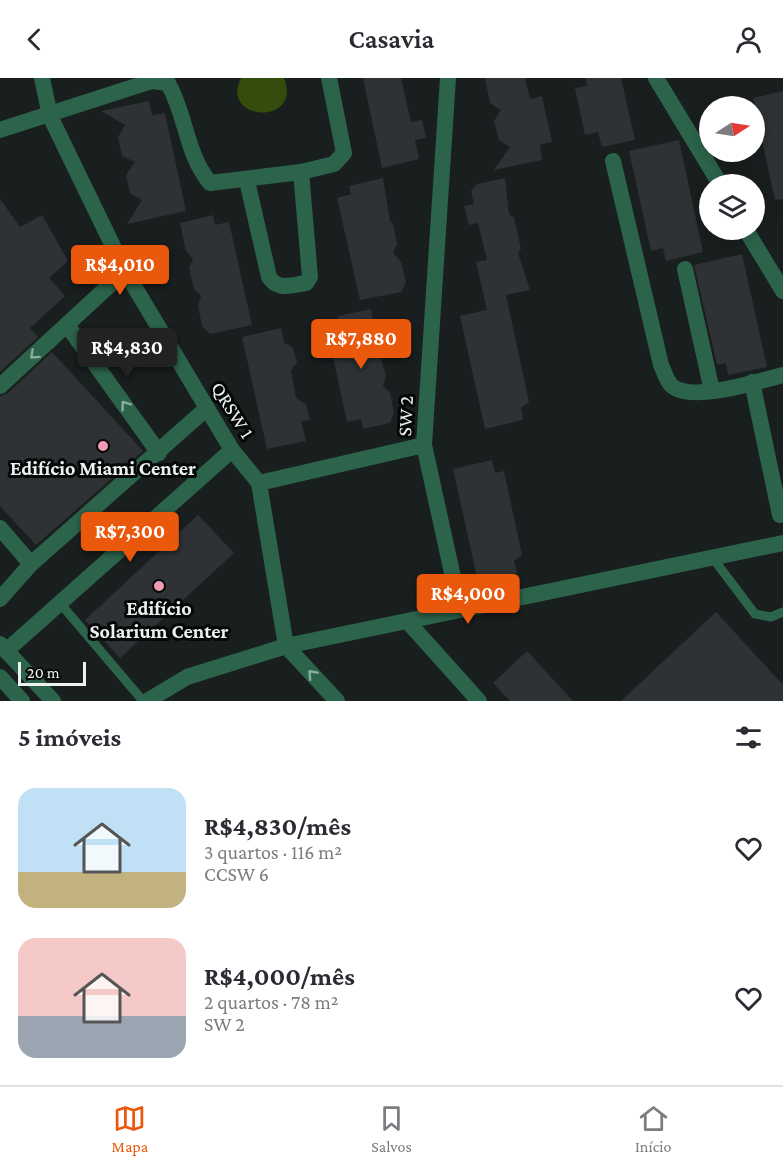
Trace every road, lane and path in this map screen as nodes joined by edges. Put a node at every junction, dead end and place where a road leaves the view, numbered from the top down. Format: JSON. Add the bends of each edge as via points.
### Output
{"nodes":[{"id":1,"x":42,"y":78,"type":"edge"},
{"id":2,"x":328,"y":78,"type":"edge"},
{"id":3,"x":448,"y":78,"type":"edge"},
{"id":4,"x":657,"y":78,"type":"edge"},
{"id":5,"x":50,"y":116,"type":"junction"},
{"id":6,"x":0,"y":130,"type":"edge"},
{"id":7,"x":613,"y":161,"type":"dead end"},
{"id":8,"x":301,"y":172,"type":"junction"},
{"id":9,"x":714,"y":174,"type":"edge"},
{"id":10,"x":247,"y":181,"type":"junction"},
{"id":11,"x":752,"y":240,"type":"edge"},
{"id":12,"x":685,"y":269,"type":"dead end"},
{"id":13,"x":125,"y":271,"type":"junction"},
{"id":14,"x":783,"y":291,"type":"edge"},
{"id":15,"x":67,"y":325,"type":"junction"},
{"id":16,"x":783,"y":375,"type":"edge"},
{"id":17,"x":752,"y":382,"type":"junction"},
{"id":18,"x":0,"y":386,"type":"edge"},
{"id":19,"x":712,"y":392,"type":"junction"},
{"id":20,"x":207,"y":408,"type":"junction"},
{"id":21,"x":424,"y":445,"type":"junction"},
{"id":22,"x":232,"y":450,"type":"junction"},
{"id":23,"x":159,"y":453,"type":"junction"},
{"id":24,"x":259,"y":483,"type":"junction"},
{"id":25,"x":780,"y":515,"type":"dead end"},
{"id":26,"x":0,"y":528,"type":"edge"},
{"id":27,"x":783,"y":543,"type":"edge"},
{"id":28,"x":712,"y":557,"type":"junction"},
{"id":29,"x":31,"y":564,"type":"junction"},
{"id":30,"x":0,"y":599,"type":"edge"},
{"id":31,"x":59,"y":602,"type":"junction"},
{"id":32,"x":459,"y":609,"type":"junction"},
{"id":33,"x":783,"y":612,"type":"edge"},
{"id":34,"x":408,"y":622,"type":"junction"},
{"id":35,"x":286,"y":646,"type":"junction"},
{"id":36,"x":3,"y":648,"type":"edge"},
{"id":37,"x":0,"y":677,"type":"edge"},
{"id":38,"x":154,"y":699,"type":"edge"},
{"id":39,"x":22,"y":701,"type":"edge"},
{"id":40,"x":53,"y":701,"type":"edge"},
{"id":41,"x":337,"y":701,"type":"edge"},
{"id":42,"x":479,"y":701,"type":"edge"}],
"edges":[{"from":1,"to":5,"type":"street","name":"QRSW 1"},
{"from":2,"to":8,"type":"street","via":[[344,153],[334,164]]},
{"from":3,"to":21,"type":"street","name":"SW 2"},
{"from":4,"to":9,"type":"street"},
{"from":5,"to":6,"type":"street"},
{"from":5,"to":10,"type":"street","via":[[152,81],[168,83],[176,97],[195,164],[210,183]]},
{"from":5,"to":13,"type":"street","name":"QRSW 1"},
{"from":7,"to":19,"type":"street","via":[[661,365],[672,386],[685,392]]},
{"from":8,"to":10,"type":"street"},
{"from":8,"to":10,"type":"street","via":[[310,277],[306,283],[289,286],[274,284],[269,277]]},
{"from":11,"to":14,"type":"street"},
{"from":12,"to":19,"type":"street"},
{"from":13,"to":15,"type":"street"},
{"from":13,"to":20,"type":"street","name":"QRSW 1"},
{"from":15,"to":18,"type":"street","one_way":true},
{"from":23,"to":15,"type":"street","one_way":true},
{"from":16,"to":17,"type":"street"},
{"from":17,"to":19,"type":"street"},
{"from":17,"to":25,"type":"street"},
{"from":20,"to":22,"type":"street","name":"QRSW 1"},
{"from":20,"to":23,"type":"street"},
{"from":21,"to":24,"type":"street"},
{"from":21,"to":32,"type":"street","name":"SW 2"},
{"from":22,"to":24,"type":"street","name":"QRSW 1"},
{"from":22,"to":31,"type":"street"},
{"from":23,"to":29,"type":"street"},
{"from":24,"to":35,"type":"street","name":"QRSW 1"},
{"from":26,"to":29,"type":"street"},
{"from":27,"to":28,"type":"street"},
{"from":28,"to":32,"type":"street"},
{"from":28,"to":33,"type":"lane","via":[[755,614],[771,617]]},
{"from":29,"to":30,"type":"street"},
{"from":31,"to":36,"type":"street"},
{"from":31,"to":38,"type":"lane"},
{"from":32,"to":34,"type":"street"},
{"from":34,"to":35,"type":"street"},
{"from":34,"to":42,"type":"street"},
{"from":35,"to":38,"type":"street","via":[[187,677]]},
{"from":41,"to":35,"type":"street","one_way":true},
{"from":36,"to":40,"type":"street"},
{"from":37,"to":39,"type":"street"}]}
